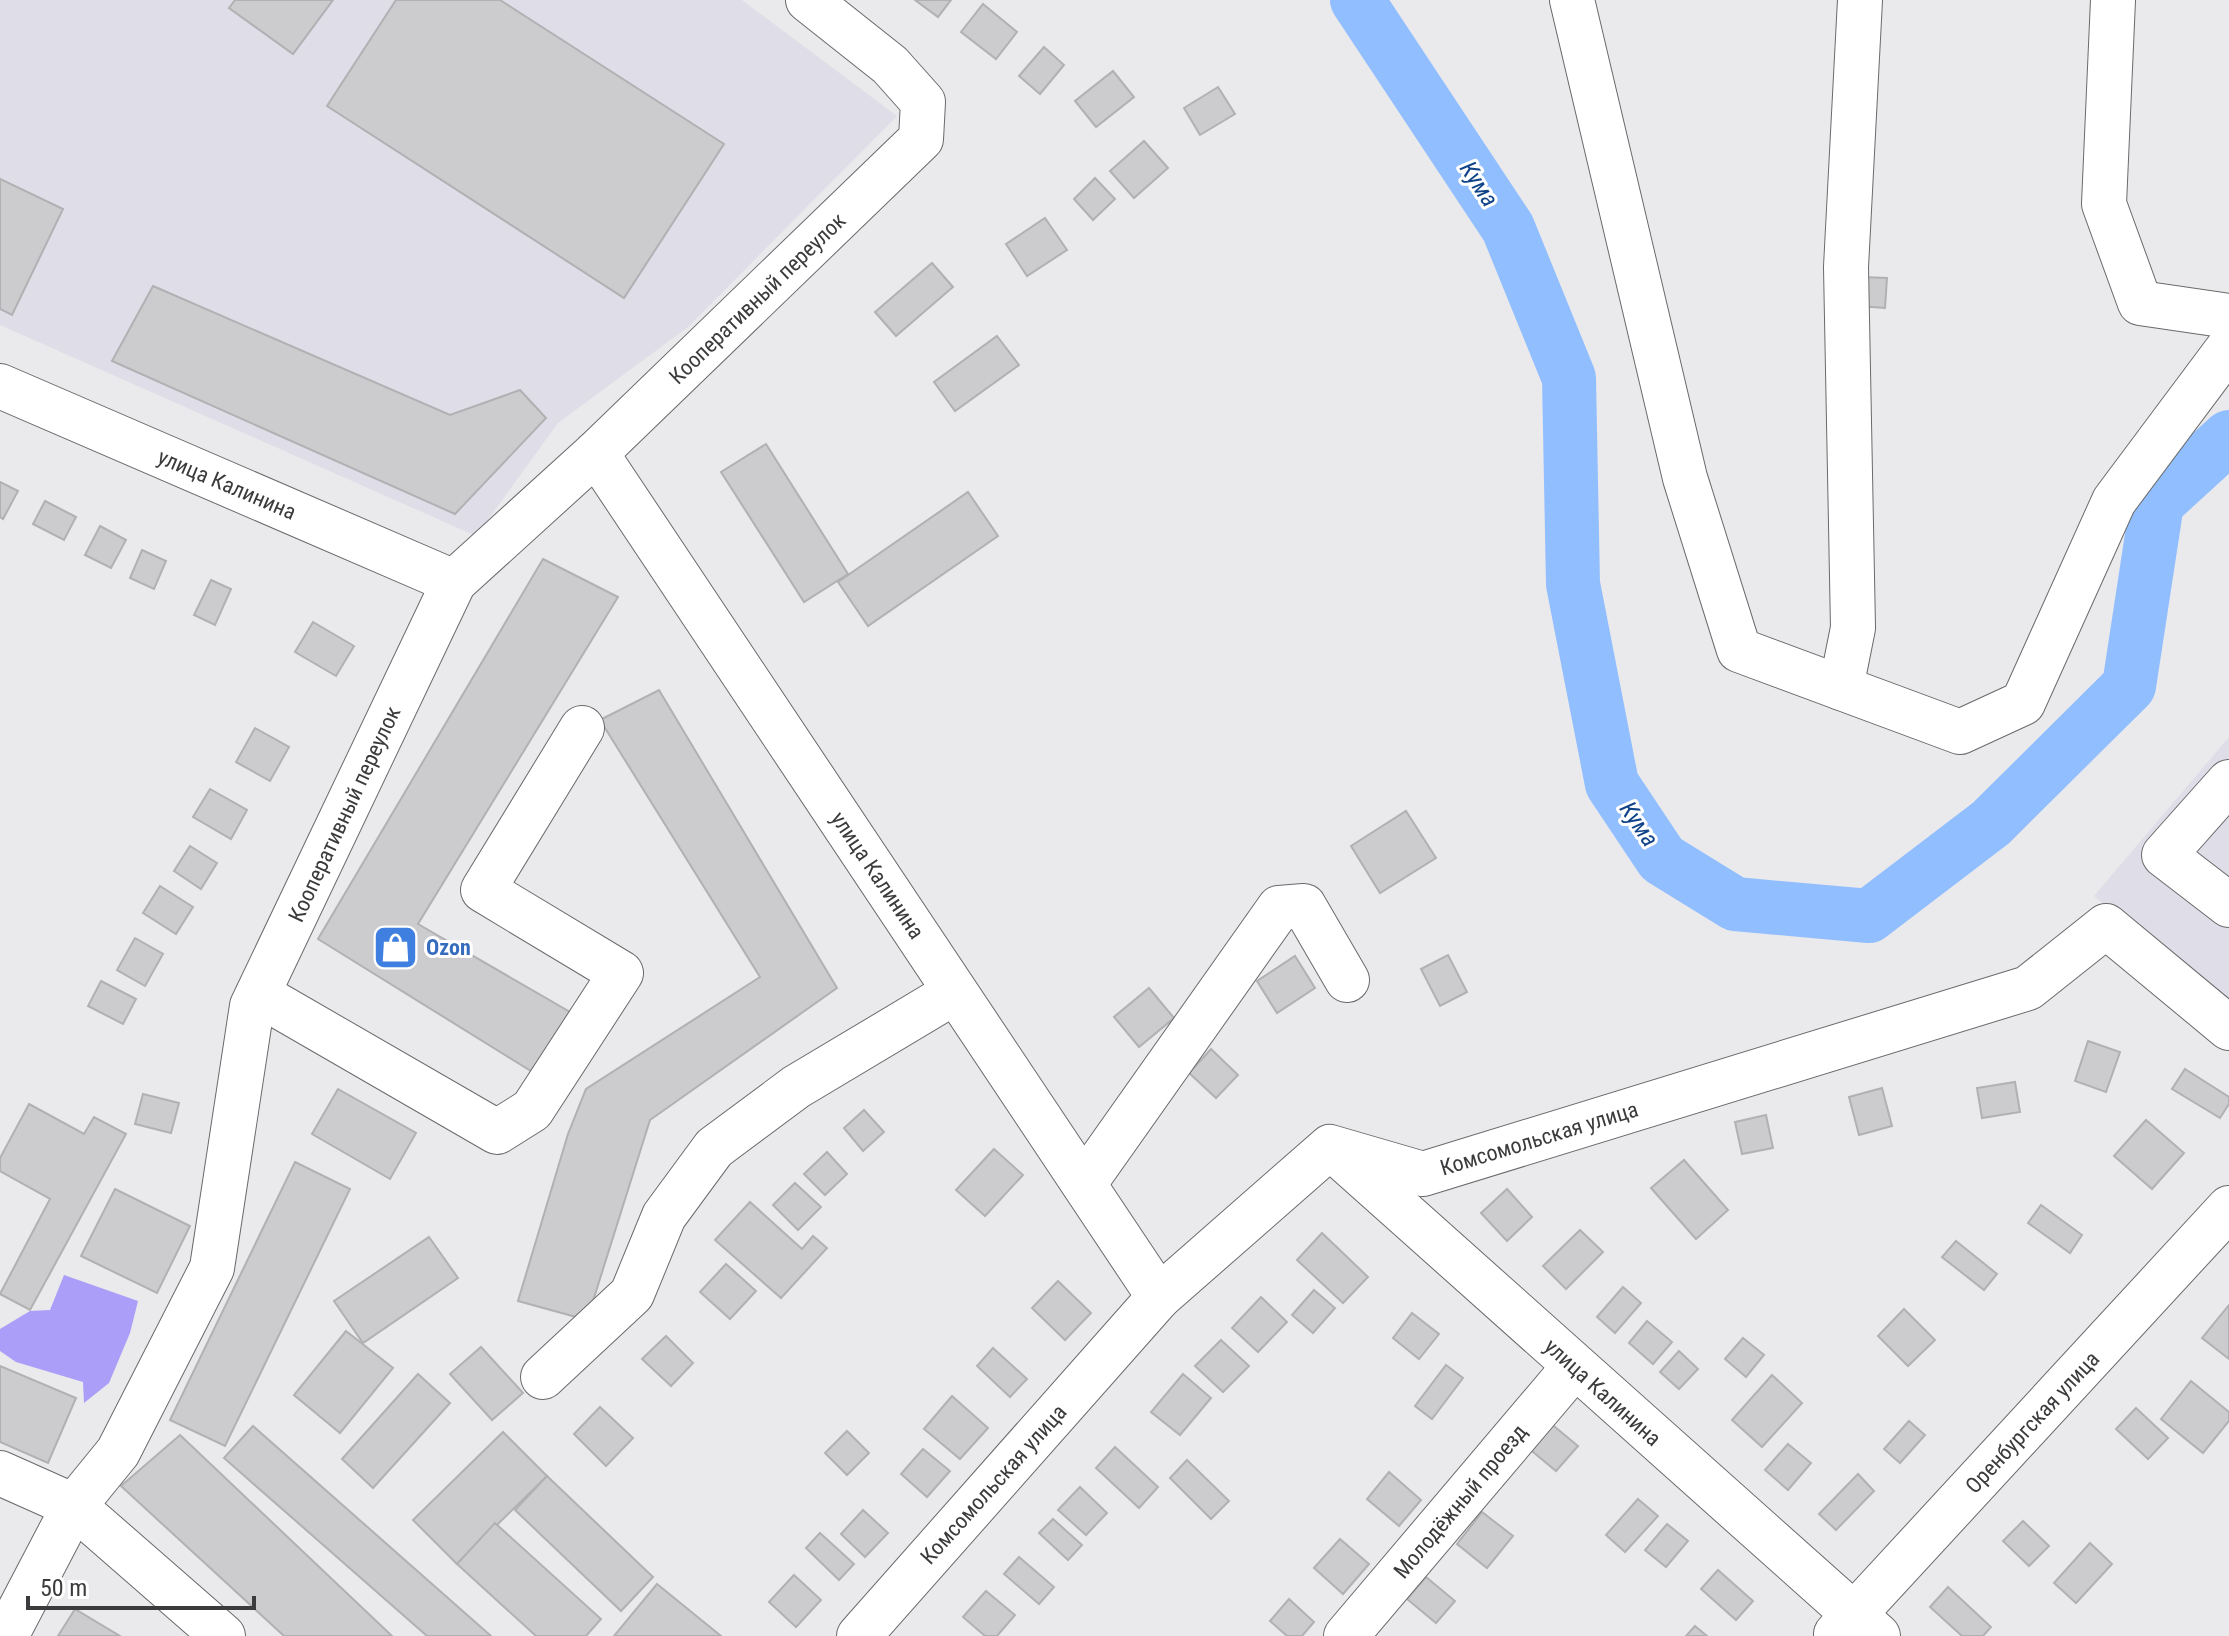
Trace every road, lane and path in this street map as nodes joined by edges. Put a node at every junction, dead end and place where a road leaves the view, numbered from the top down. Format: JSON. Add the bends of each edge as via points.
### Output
{"nodes":[{"id":1,"x":808,"y":0,"type":"edge"},
{"id":2,"x":1572,"y":0,"type":"edge"},
{"id":3,"x":1860,"y":0,"type":"edge"},
{"id":4,"x":2113,"y":0,"type":"edge"},
{"id":5,"x":2229,"y":316,"type":"edge"},
{"id":6,"x":2229,"y":347,"type":"edge"},
{"id":7,"x":0,"y":386,"type":"edge"},
{"id":8,"x":596,"y":453,"type":"junction"},
{"id":9,"x":454,"y":582,"type":"junction"},
{"id":10,"x":1841,"y":688,"type":"junction"},
{"id":11,"x":582,"y":728,"type":"dead end"},
{"id":12,"x":2229,"y":782,"type":"edge"},
{"id":13,"x":2229,"y":905,"type":"edge"},
{"id":14,"x":1347,"y":980,"type":"dead end"},
{"id":15,"x":955,"y":992,"type":"junction"},
{"id":16,"x":258,"y":994,"type":"junction"},
{"id":17,"x":2229,"y":1028,"type":"edge"},
{"id":18,"x":1330,"y":1147,"type":"junction"},
{"id":19,"x":1084,"y":1184,"type":"junction"},
{"id":20,"x":2229,"y":1208,"type":"edge"},
{"id":21,"x":1159,"y":1297,"type":"junction"},
{"id":22,"x":1574,"y":1367,"type":"junction"},
{"id":23,"x":543,"y":1377,"type":"dead end"},
{"id":24,"x":0,"y":1473,"type":"edge"},
{"id":25,"x":74,"y":1506,"type":"junction"},
{"id":26,"x":1855,"y":1629,"type":"edge"},
{"id":27,"x":6,"y":1636,"type":"edge"},
{"id":28,"x":223,"y":1636,"type":"edge"},
{"id":29,"x":859,"y":1636,"type":"edge"},
{"id":30,"x":1346,"y":1636,"type":"edge"}],
"edges":[{"from":1,"to":8,"type":"street","name":"Кооперативный переулок","via":[[890,65],[923,102],[921,139]]},
{"from":2,"to":10,"type":"street","via":[[1685,478],[1739,650]]},
{"from":3,"to":10,"type":"street","via":[[1846,267],[1853,628]]},
{"from":4,"to":5,"type":"street","via":[[2104,204],[2140,303]]},
{"from":6,"to":10,"type":"street","via":[[2114,501],[2023,703],[1960,732]]},
{"from":7,"to":9,"type":"street","name":"улица Калинина"},
{"from":8,"to":9,"type":"street","name":"Кооперативный переулок"},
{"from":8,"to":15,"type":"street","name":"улица Калинина"},
{"from":9,"to":16,"type":"street","name":"Кооперативный переулок"},
{"from":11,"to":16,"type":"street","via":[[483,890],[621,973],[532,1110],[497,1132]]},
{"from":12,"to":13,"type":"street","via":[[2164,855]]},
{"from":14,"to":19,"type":"street","via":[[1304,906],[1279,908]]},
{"from":15,"to":19,"type":"street","name":"улица Калинина"},
{"from":15,"to":23,"type":"street","via":[[796,1087],[714,1148],[664,1216],[632,1294]]},
{"from":16,"to":25,"type":"street","name":"Кооперативный переулок","via":[[212,1268],[118,1452]]},
{"from":17,"to":18,"type":"street","name":"Комсомольская улица","via":[[2106,926],[2028,988],[1423,1174]]},
{"from":18,"to":21,"type":"street","name":"Комсомольская улица"},
{"from":18,"to":22,"type":"street","name":"улица Калинина"},
{"from":19,"to":21,"type":"street","name":"улица Калинина"},
{"from":20,"to":26,"type":"street","name":"Оренбургская улица"},
{"from":21,"to":29,"type":"street","name":"Комсомольская улица"},
{"from":22,"to":26,"type":"street","name":"улица Калинина"},
{"from":22,"to":30,"type":"street","name":"Молодёжный проезд"},
{"from":24,"to":25,"type":"street"},
{"from":25,"to":27,"type":"street","name":"Кооперативный переулок"},
{"from":25,"to":28,"type":"street"}]}
